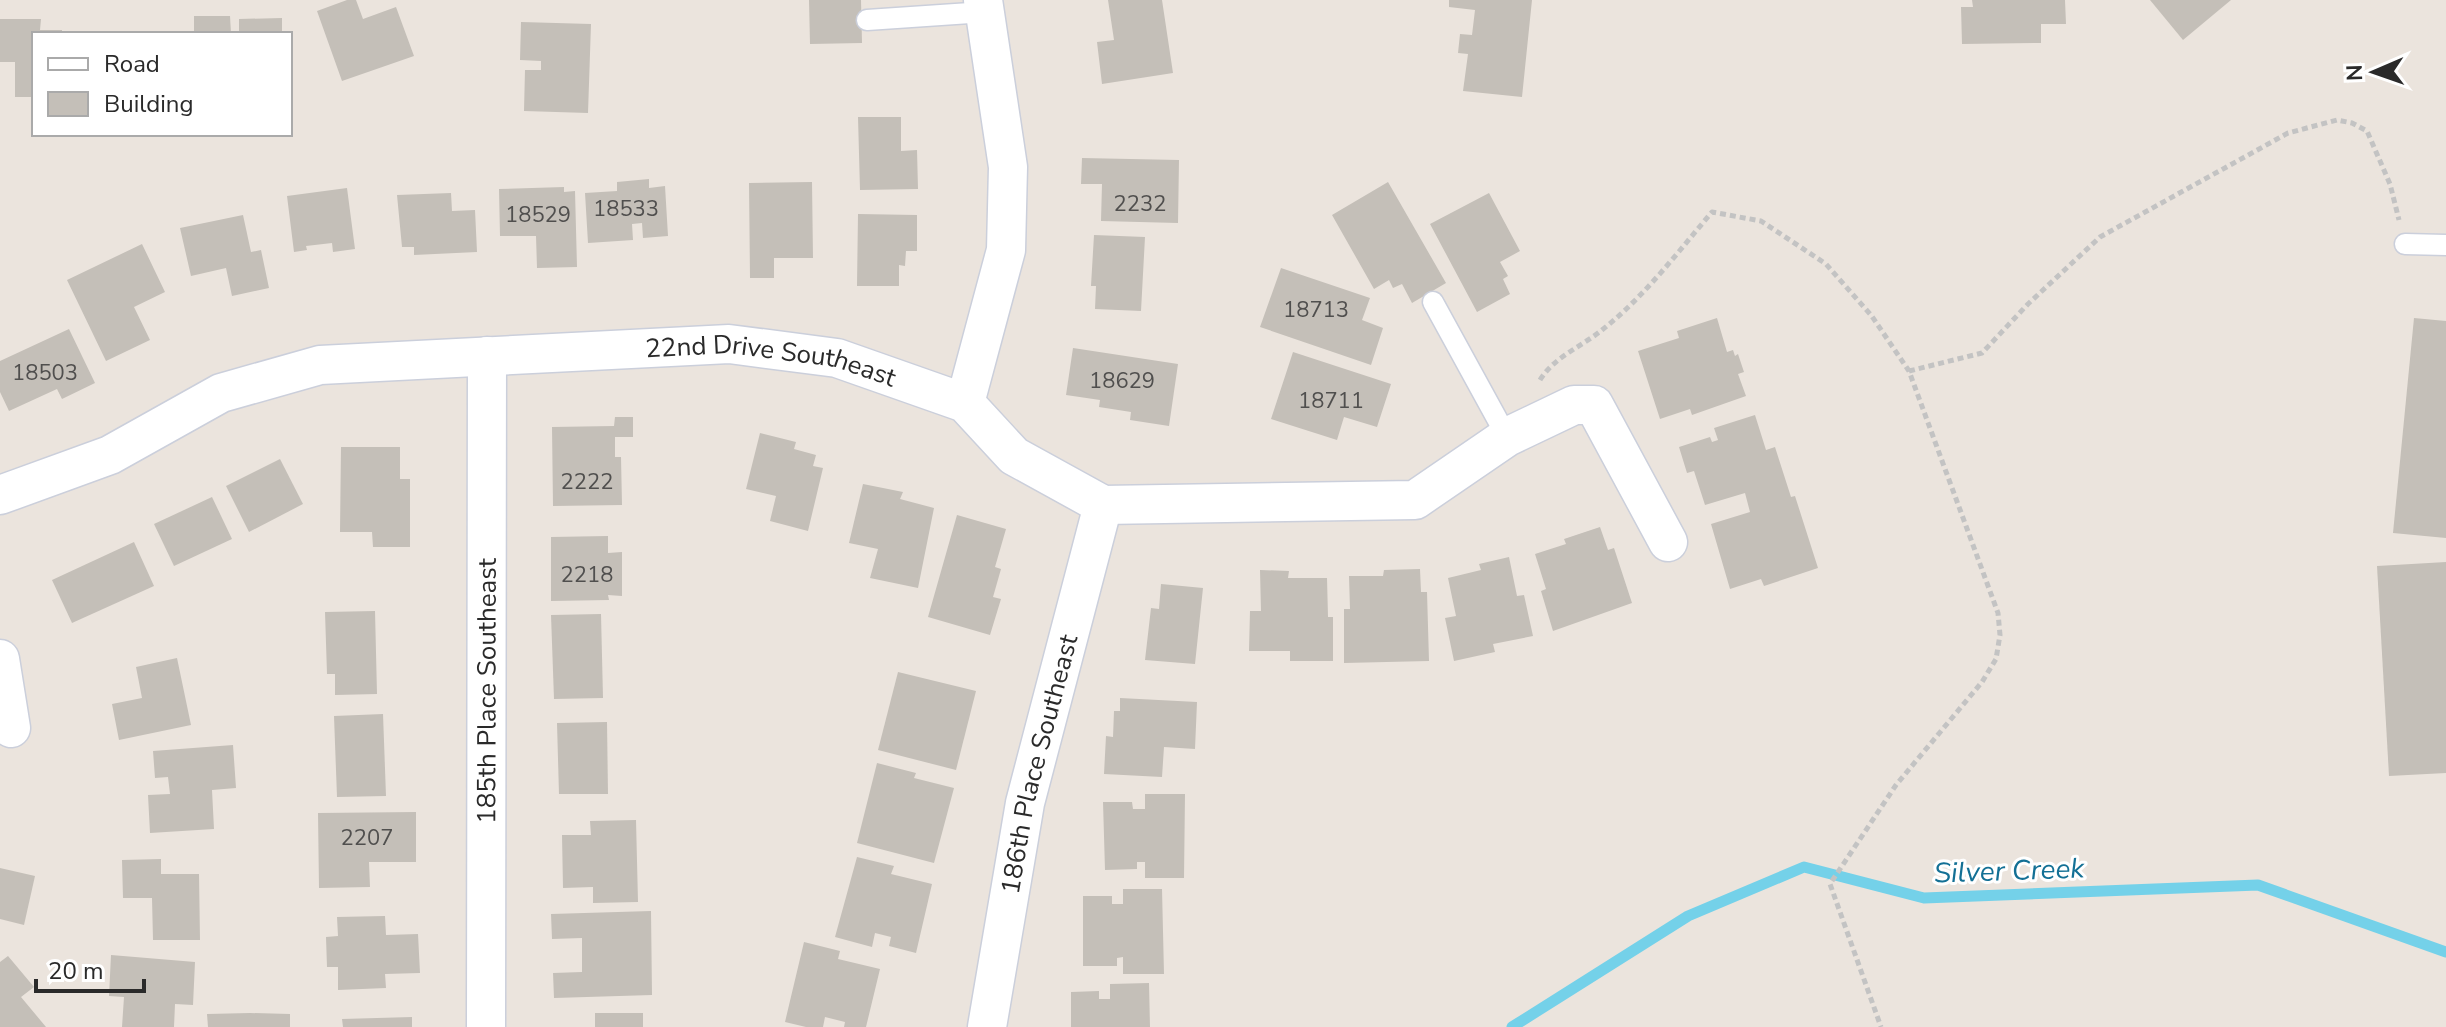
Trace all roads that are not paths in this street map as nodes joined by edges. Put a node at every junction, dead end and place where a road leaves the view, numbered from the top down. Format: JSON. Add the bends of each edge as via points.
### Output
{"nodes":[{"id":1,"x":984,"y":6,"type":"edge"},
{"id":2,"x":867,"y":20,"type":"dead end"},
{"id":3,"x":2405,"y":244,"type":"road end"},
{"id":4,"x":2446,"y":245,"type":"edge"},
{"id":5,"x":1433,"y":302,"type":"dead end"},
{"id":6,"x":487,"y":356,"type":"junction"},
{"id":7,"x":965,"y":403,"type":"junction"},
{"id":8,"x":1507,"y":437,"type":"junction"},
{"id":9,"x":0,"y":495,"type":"edge"},
{"id":10,"x":1103,"y":505,"type":"junction"},
{"id":11,"x":1668,"y":542,"type":"dead end"},
{"id":12,"x":0,"y":659,"type":"edge"},
{"id":13,"x":11,"y":728,"type":"dead end"},
{"id":14,"x":486,"y":1027,"type":"edge"},
{"id":15,"x":987,"y":1027,"type":"edge"}],
"edges":[{"from":1,"to":2,"type":"lane"},
{"from":1,"to":7,"type":"street","via":[[1008,167],[1006,250]]},
{"from":3,"to":4,"type":"lane"},
{"from":5,"to":8,"type":"lane"},
{"from":6,"to":7,"type":"street","name":"22nd Drive Southeast","via":[[729,344],[837,358]]},
{"from":6,"to":9,"type":"street","name":"22nd Drive Southeast","via":[[320,365],[221,393],[110,455]]},
{"from":6,"to":14,"type":"street","name":"185th Place Southeast"},
{"from":7,"to":10,"type":"street","name":"22nd Drive Southeast","via":[[1014,456]]},
{"from":8,"to":10,"type":"street","name":"22nd Drive Southeast","via":[[1415,500]]},
{"from":8,"to":11,"type":"street","name":"22nd Drive Southeast","via":[[1574,405],[1594,405]]},
{"from":10,"to":15,"type":"street","name":"186th Place Southeast","via":[[1025,803]]},
{"from":12,"to":13,"type":"street"}]}
